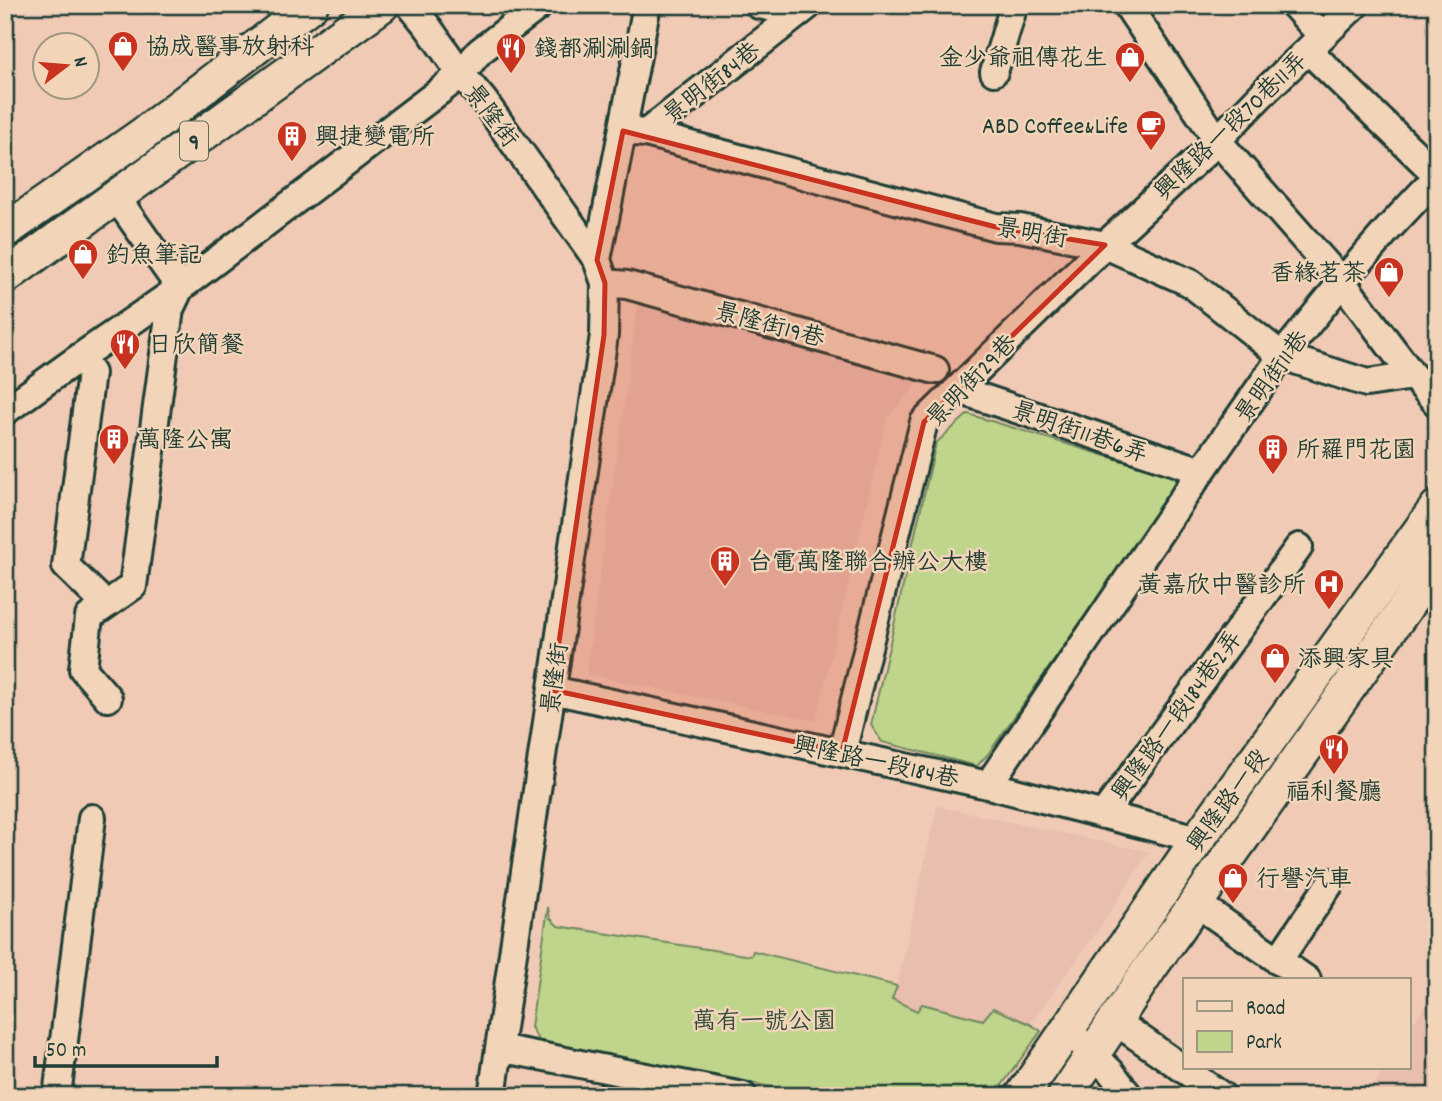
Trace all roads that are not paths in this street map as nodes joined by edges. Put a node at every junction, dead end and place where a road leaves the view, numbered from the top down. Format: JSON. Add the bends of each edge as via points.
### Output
{"nodes":[{"id":1,"x":310,"y":5,"type":"edge"},
{"id":2,"x":382,"y":5,"type":"edge"},
{"id":3,"x":410,"y":5,"type":"edge"},
{"id":4,"x":540,"y":5,"type":"edge"},
{"id":5,"x":647,"y":5,"type":"edge"},
{"id":6,"x":759,"y":5,"type":"edge"},
{"id":7,"x":1014,"y":5,"type":"edge"},
{"id":8,"x":1294,"y":5,"type":"edge"},
{"id":9,"x":1354,"y":5,"type":"edge"},
{"id":10,"x":804,"y":9,"type":"edge"},
{"id":11,"x":1133,"y":9,"type":"edge"},
{"id":12,"x":1315,"y":43,"type":"junction"},
{"id":13,"x":994,"y":72,"type":"dead end"},
{"id":14,"x":461,"y":74,"type":"junction"},
{"id":15,"x":635,"y":132,"type":"junction"},
{"id":16,"x":1217,"y":140,"type":"junction"},
{"id":17,"x":1437,"y":176,"type":"edge"},
{"id":18,"x":116,"y":197,"type":"junction"},
{"id":19,"x":5,"y":231,"type":"edge"},
{"id":20,"x":1105,"y":245,"type":"junction"},
{"id":21,"x":601,"y":272,"type":"junction"},
{"id":22,"x":5,"y":277,"type":"edge"},
{"id":23,"x":1342,"y":282,"type":"junction"},
{"id":24,"x":180,"y":288,"type":"junction"},
{"id":25,"x":1282,"y":356,"type":"junction"},
{"id":26,"x":80,"y":357,"type":"junction"},
{"id":27,"x":935,"y":370,"type":"dead end"},
{"id":28,"x":1413,"y":376,"type":"junction"},
{"id":29,"x":959,"y":390,"type":"junction"},
{"id":30,"x":1437,"y":403,"type":"edge"},
{"id":31,"x":5,"y":411,"type":"edge"},
{"id":32,"x":1202,"y":471,"type":"junction"},
{"id":33,"x":1437,"y":507,"type":"edge"},
{"id":34,"x":1299,"y":547,"type":"dead end"},
{"id":35,"x":1437,"y":563,"type":"edge"},
{"id":36,"x":106,"y":605,"type":"junction"},
{"id":37,"x":552,"y":690,"type":"junction"},
{"id":38,"x":108,"y":698,"type":"dead end"},
{"id":39,"x":842,"y":752,"type":"junction"},
{"id":40,"x":989,"y":785,"type":"junction"},
{"id":41,"x":1103,"y":815,"type":"junction"},
{"id":42,"x":92,"y":817,"type":"dead end"},
{"id":43,"x":1198,"y":839,"type":"junction"},
{"id":44,"x":1331,"y":882,"type":"dead end"},
{"id":45,"x":1196,"y":903,"type":"junction"},
{"id":46,"x":1278,"y":961,"type":"junction"},
{"id":47,"x":1304,"y":978,"type":"edge"},
{"id":48,"x":1115,"y":1021,"type":"junction"},
{"id":49,"x":1068,"y":1030,"type":"junction"},
{"id":50,"x":499,"y":1048,"type":"junction"},
{"id":51,"x":1093,"y":1055,"type":"junction"},
{"id":52,"x":1183,"y":1069,"type":"edge"},
{"id":53,"x":1185,"y":1070,"type":"edge"},
{"id":54,"x":655,"y":1087,"type":"edge"},
{"id":55,"x":57,"y":1096,"type":"edge"},
{"id":56,"x":492,"y":1096,"type":"edge"},
{"id":57,"x":743,"y":1096,"type":"edge"},
{"id":58,"x":1021,"y":1096,"type":"edge"},
{"id":59,"x":1065,"y":1096,"type":"edge"},
{"id":60,"x":1129,"y":1096,"type":"edge"},
{"id":61,"x":1222,"y":1096,"type":"edge"}],
"edges":[{"from":1,"to":19,"type":"main road","number":"9","via":[[142,135]]},
{"from":2,"to":18,"type":"main road","number":"9"},
{"from":3,"to":14,"type":"street","name":"景隆街"},
{"from":4,"to":14,"type":"street","via":[[479,52]]},
{"from":5,"to":15,"type":"street","name":"景隆街"},
{"from":6,"to":10,"type":"street"},
{"from":7,"to":13,"type":"street"},
{"from":8,"to":12,"type":"street"},
{"from":9,"to":12,"type":"street","name":"興隆路一段70巷11弄"},
{"from":10,"to":15,"type":"street","name":"景明街84巷"},
{"from":11,"to":16,"type":"street"},
{"from":12,"to":16,"type":"street","name":"興隆路一段70巷11弄"},
{"from":12,"to":17,"type":"street"},
{"from":14,"to":21,"type":"street","name":"景隆街"},
{"from":14,"to":24,"type":"street"},
{"from":15,"to":20,"type":"street","name":"景明街","via":[[996,227]]},
{"from":15,"to":21,"type":"street","name":"景隆街"},
{"from":16,"to":20,"type":"street","name":"興隆路一段70巷11弄"},
{"from":16,"to":23,"type":"street"},
{"from":17,"to":23,"type":"street","name":"景明街11巷"},
{"from":18,"to":22,"type":"main road","number":"9"},
{"from":18,"to":24,"type":"street"},
{"from":20,"to":25,"type":"street","name":"景明街","via":[[1190,283]]},
{"from":20,"to":29,"type":"street","name":"景明街29巷"},
{"from":21,"to":27,"type":"street","name":"景隆街19巷","via":[[628,285]]},
{"from":21,"to":37,"type":"street","name":"景隆街","via":[[604,335]]},
{"from":23,"to":25,"type":"street","name":"景明街11巷"},
{"from":23,"to":28,"type":"street"},
{"from":24,"to":26,"type":"street"},
{"from":24,"to":36,"type":"street","via":[[170,309],[133,586]]},
{"from":25,"to":28,"type":"street","name":"景明街","via":[[1367,383]]},
{"from":25,"to":32,"type":"street","name":"景明街11巷"},
{"from":26,"to":31,"type":"street"},
{"from":26,"to":36,"type":"street","via":[[91,373],[66,566]]},
{"from":28,"to":30,"type":"street"},
{"from":29,"to":32,"type":"street","name":"景明街11巷6弄"},
{"from":29,"to":39,"type":"street","name":"景明街29巷","via":[[924,422]]},
{"from":32,"to":40,"type":"street","name":"景明街11巷"},
{"from":33,"to":43,"type":"main road","name":"興隆路一段"},
{"from":34,"to":41,"type":"street","name":"興隆路一段184巷2弄"},
{"from":35,"to":45,"type":"main road","name":"興隆路一段"},
{"from":36,"to":38,"type":"street","via":[[89,617],[83,669]]},
{"from":37,"to":39,"type":"street","name":"興隆路一段184巷"},
{"from":37,"to":50,"type":"street","name":"景隆街"},
{"from":39,"to":40,"type":"street","name":"興隆路一段184巷"},
{"from":40,"to":41,"type":"street","name":"興隆路一段184巷"},
{"from":41,"to":43,"type":"street","name":"興隆路一段184巷"},
{"from":42,"to":55,"type":"street"},
{"from":43,"to":49,"type":"main road","name":"興隆路一段"},
{"from":44,"to":46,"type":"street"},
{"from":45,"to":46,"type":"street"},
{"from":45,"to":48,"type":"main road","name":"興隆路一段"},
{"from":46,"to":47,"type":"street"},
{"from":48,"to":51,"type":"main road","name":"興隆路一段"},
{"from":48,"to":52,"type":"street"},
{"from":49,"to":51,"type":"street"},
{"from":49,"to":58,"type":"main road","name":"興隆路一段"},
{"from":50,"to":54,"type":"street"},
{"from":50,"to":56,"type":"street","name":"景隆街"},
{"from":51,"to":59,"type":"main road","name":"興隆路一段"},
{"from":51,"to":60,"type":"street"},
{"from":53,"to":61,"type":"street"},
{"from":54,"to":57,"type":"street"}]}
